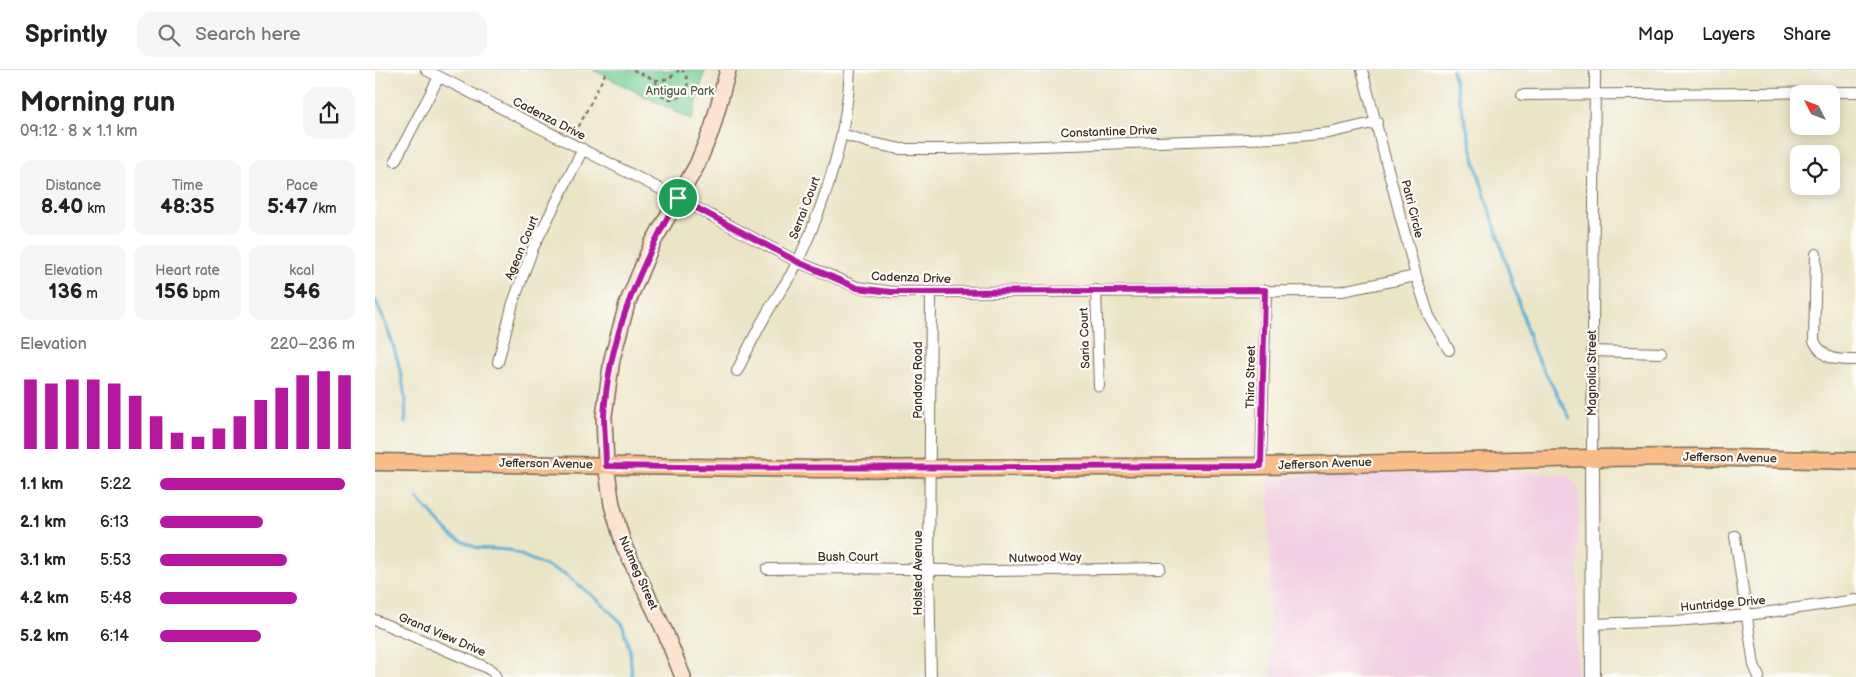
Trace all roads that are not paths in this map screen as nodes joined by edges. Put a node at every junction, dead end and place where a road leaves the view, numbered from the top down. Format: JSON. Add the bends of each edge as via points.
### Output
{"nodes":[{"id":1,"x":426,"y":70,"type":"edge"},
{"id":2,"x":728,"y":70,"type":"edge"},
{"id":3,"x":850,"y":70,"type":"edge"},
{"id":4,"x":1362,"y":70,"type":"edge"},
{"id":5,"x":1595,"y":70,"type":"edge"},
{"id":6,"x":439,"y":77,"type":"junction"},
{"id":7,"x":1856,"y":92,"type":"edge"},
{"id":8,"x":1521,"y":95,"type":"dead end"},
{"id":9,"x":1595,"y":95,"type":"junction"},
{"id":10,"x":1377,"y":122,"type":"junction"},
{"id":11,"x":842,"y":134,"type":"junction"},
{"id":12,"x":583,"y":150,"type":"junction"},
{"id":13,"x":395,"y":161,"type":"dead end"},
{"id":14,"x":678,"y":198,"type":"junction"},
{"id":15,"x":1816,"y":254,"type":"dead end"},
{"id":16,"x":798,"y":262,"type":"junction"},
{"id":17,"x":1417,"y":276,"type":"junction"},
{"id":18,"x":1096,"y":290,"type":"junction"},
{"id":19,"x":1265,"y":290,"type":"junction"},
{"id":20,"x":931,"y":292,"type":"junction"},
{"id":21,"x":1449,"y":350,"type":"dead end"},
{"id":22,"x":1592,"y":351,"type":"junction"},
{"id":23,"x":1661,"y":353,"type":"dead end"},
{"id":24,"x":1856,"y":360,"type":"edge"},
{"id":25,"x":498,"y":362,"type":"dead end"},
{"id":26,"x":737,"y":371,"type":"dead end"},
{"id":27,"x":1099,"y":386,"type":"dead end"},
{"id":28,"x":1592,"y":458,"type":"junction"},
{"id":29,"x":1856,"y":461,"type":"edge"},
{"id":30,"x":375,"y":462,"type":"edge"},
{"id":31,"x":606,"y":466,"type":"junction"},
{"id":32,"x":1261,"y":466,"type":"junction"},
{"id":33,"x":930,"y":468,"type":"junction"},
{"id":34,"x":1735,"y":536,"type":"dead end"},
{"id":35,"x":1160,"y":568,"type":"dead end"},
{"id":36,"x":767,"y":569,"type":"dead end"},
{"id":37,"x":929,"y":571,"type":"junction"},
{"id":38,"x":1856,"y":600,"type":"edge"},
{"id":39,"x":1748,"y":615,"type":"junction"},
{"id":40,"x":375,"y":620,"type":"edge"},
{"id":41,"x":1592,"y":624,"type":"junction"},
{"id":42,"x":495,"y":677,"type":"edge"},
{"id":43,"x":683,"y":677,"type":"edge"},
{"id":44,"x":931,"y":677,"type":"edge"},
{"id":45,"x":1593,"y":677,"type":"edge"},
{"id":46,"x":1759,"y":677,"type":"edge"}],
"edges":[{"from":1,"to":6,"type":"street","name":"Cadenza Drive"},
{"from":2,"to":14,"type":"main road","name":"Nutmeg Street","via":[[712,129]]},
{"from":3,"to":11,"type":"street","name":"Serrai Court"},
{"from":4,"to":10,"type":"street","name":"Patri Circle"},
{"from":5,"to":9,"type":"street","name":"Magnolia Street"},
{"from":6,"to":12,"type":"street","name":"Cadenza Drive"},
{"from":6,"to":13,"type":"street"},
{"from":7,"to":9,"type":"street"},
{"from":8,"to":9,"type":"street"},
{"from":9,"to":22,"type":"street","name":"Magnolia Street"},
{"from":10,"to":11,"type":"street","name":"Constantine Drive","via":[[1277,138],[951,149],[901,149],[871,144]]},
{"from":10,"to":17,"type":"street","name":"Patri Circle"},
{"from":11,"to":16,"type":"street","name":"Serrai Court","via":[[826,194]]},
{"from":12,"to":14,"type":"street","name":"Cadenza Drive"},
{"from":12,"to":25,"type":"street","name":"Agean Court","via":[[533,248],[513,303]]},
{"from":14,"to":16,"type":"street","name":"Cadenza Drive"},
{"from":14,"to":31,"type":"main road","name":"Nutmeg Street","via":[[652,244],[627,304],[611,358],[604,416]]},
{"from":15,"to":24,"type":"street","via":[[1814,341],[1831,359]]},
{"from":16,"to":20,"type":"street","name":"Cadenza Drive","via":[[857,288]]},
{"from":16,"to":26,"type":"street","name":"Serrai Court"},
{"from":17,"to":19,"type":"street","name":"Cadenza Drive","via":[[1342,291]]},
{"from":17,"to":21,"type":"street","name":"Patri Circle","via":[[1429,316]]},
{"from":18,"to":19,"type":"street","name":"Cadenza Drive"},
{"from":18,"to":20,"type":"street","name":"Cadenza Drive"},
{"from":18,"to":27,"type":"street","name":"Saria Court"},
{"from":19,"to":32,"type":"street","name":"Thira Street"},
{"from":20,"to":33,"type":"street","name":"Pandora Road"},
{"from":22,"to":23,"type":"street"},
{"from":22,"to":28,"type":"street","name":"Magnolia Street"},
{"from":28,"to":29,"type":"main road","name":"Jefferson Avenue"},
{"from":28,"to":32,"type":"main road","name":"Jefferson Avenue"},
{"from":28,"to":41,"type":"street","name":"Magnolia Street"},
{"from":30,"to":31,"type":"main road","name":"Jefferson Avenue"},
{"from":31,"to":33,"type":"main road","name":"Jefferson Avenue"},
{"from":31,"to":43,"type":"main road","name":"Nutmeg Street","via":[[612,505],[624,546]]},
{"from":32,"to":33,"type":"main road","name":"Jefferson Avenue"},
{"from":33,"to":37,"type":"street","name":"Holsted Avenue"},
{"from":34,"to":39,"type":"street"},
{"from":35,"to":37,"type":"street","name":"Nutwood Way"},
{"from":36,"to":37,"type":"street","name":"Bush Court"},
{"from":37,"to":44,"type":"street","name":"Holsted Avenue"},
{"from":38,"to":39,"type":"street","name":"Huntridge Drive"},
{"from":39,"to":41,"type":"street","name":"Huntridge Drive"},
{"from":39,"to":46,"type":"street","via":[[1754,665]]},
{"from":40,"to":42,"type":"street","name":"Grand View Drive","via":[[483,666]]},
{"from":41,"to":45,"type":"street","name":"Magnolia Street"}]}
